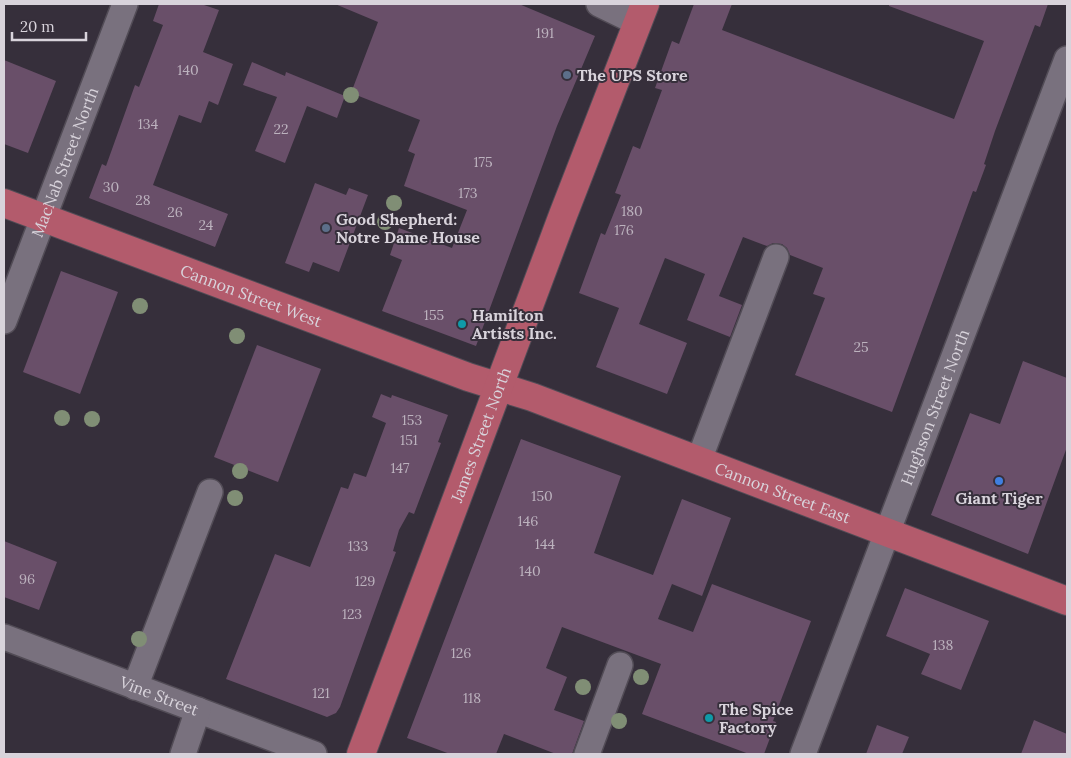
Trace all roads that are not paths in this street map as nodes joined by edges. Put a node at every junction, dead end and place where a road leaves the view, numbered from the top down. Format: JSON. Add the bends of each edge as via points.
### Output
{"nodes":[{"id":1,"x":125,"y":4,"type":"edge"},
{"id":2,"x":599,"y":4,"type":"edge"},
{"id":3,"x":642,"y":13,"type":"edge"},
{"id":4,"x":1067,"y":59,"type":"edge"},
{"id":5,"x":4,"y":203,"type":"edge"},
{"id":6,"x":42,"y":217,"type":"junction"},
{"id":7,"x":776,"y":257,"type":"dead end"},
{"id":8,"x":4,"y":321,"type":"edge"},
{"id":9,"x":499,"y":386,"type":"junction"},
{"id":10,"x":699,"y":460,"type":"junction"},
{"id":11,"x":210,"y":492,"type":"dead end"},
{"id":12,"x":887,"y":533,"type":"junction"},
{"id":13,"x":1067,"y":601,"type":"edge"},
{"id":14,"x":4,"y":637,"type":"edge"},
{"id":15,"x":620,"y":665,"type":"dead end"},
{"id":16,"x":135,"y":687,"type":"junction"},
{"id":17,"x":198,"y":710,"type":"junction"},
{"id":18,"x":183,"y":754,"type":"edge"},
{"id":19,"x":314,"y":754,"type":"edge"},
{"id":20,"x":361,"y":754,"type":"edge"},
{"id":21,"x":588,"y":754,"type":"edge"},
{"id":22,"x":802,"y":754,"type":"edge"}],
"edges":[{"from":1,"to":6,"type":"street","name":"MacNab Street North"},
{"from":2,"to":3,"type":"street"},
{"from":3,"to":9,"type":"main road","name":"James Street North"},
{"from":4,"to":12,"type":"street","name":"Hughson Street North"},
{"from":5,"to":6,"type":"main road","name":"Cannon Street West"},
{"from":6,"to":8,"type":"street","name":"MacNab Street North"},
{"from":6,"to":9,"type":"main road","name":"Cannon Street West"},
{"from":7,"to":10,"type":"street"},
{"from":9,"to":10,"type":"main road","name":"Cannon Street East"},
{"from":9,"to":20,"type":"main road","name":"James Street North"},
{"from":10,"to":12,"type":"main road","name":"Cannon Street East"},
{"from":11,"to":16,"type":"street"},
{"from":12,"to":13,"type":"main road","name":"Cannon Street East"},
{"from":12,"to":22,"type":"street","name":"Hughson Street North"},
{"from":14,"to":16,"type":"street","name":"Vine Street"},
{"from":15,"to":21,"type":"street"},
{"from":16,"to":17,"type":"street","name":"Vine Street"},
{"from":17,"to":18,"type":"street"},
{"from":17,"to":19,"type":"street","name":"Vine Street"}]}
